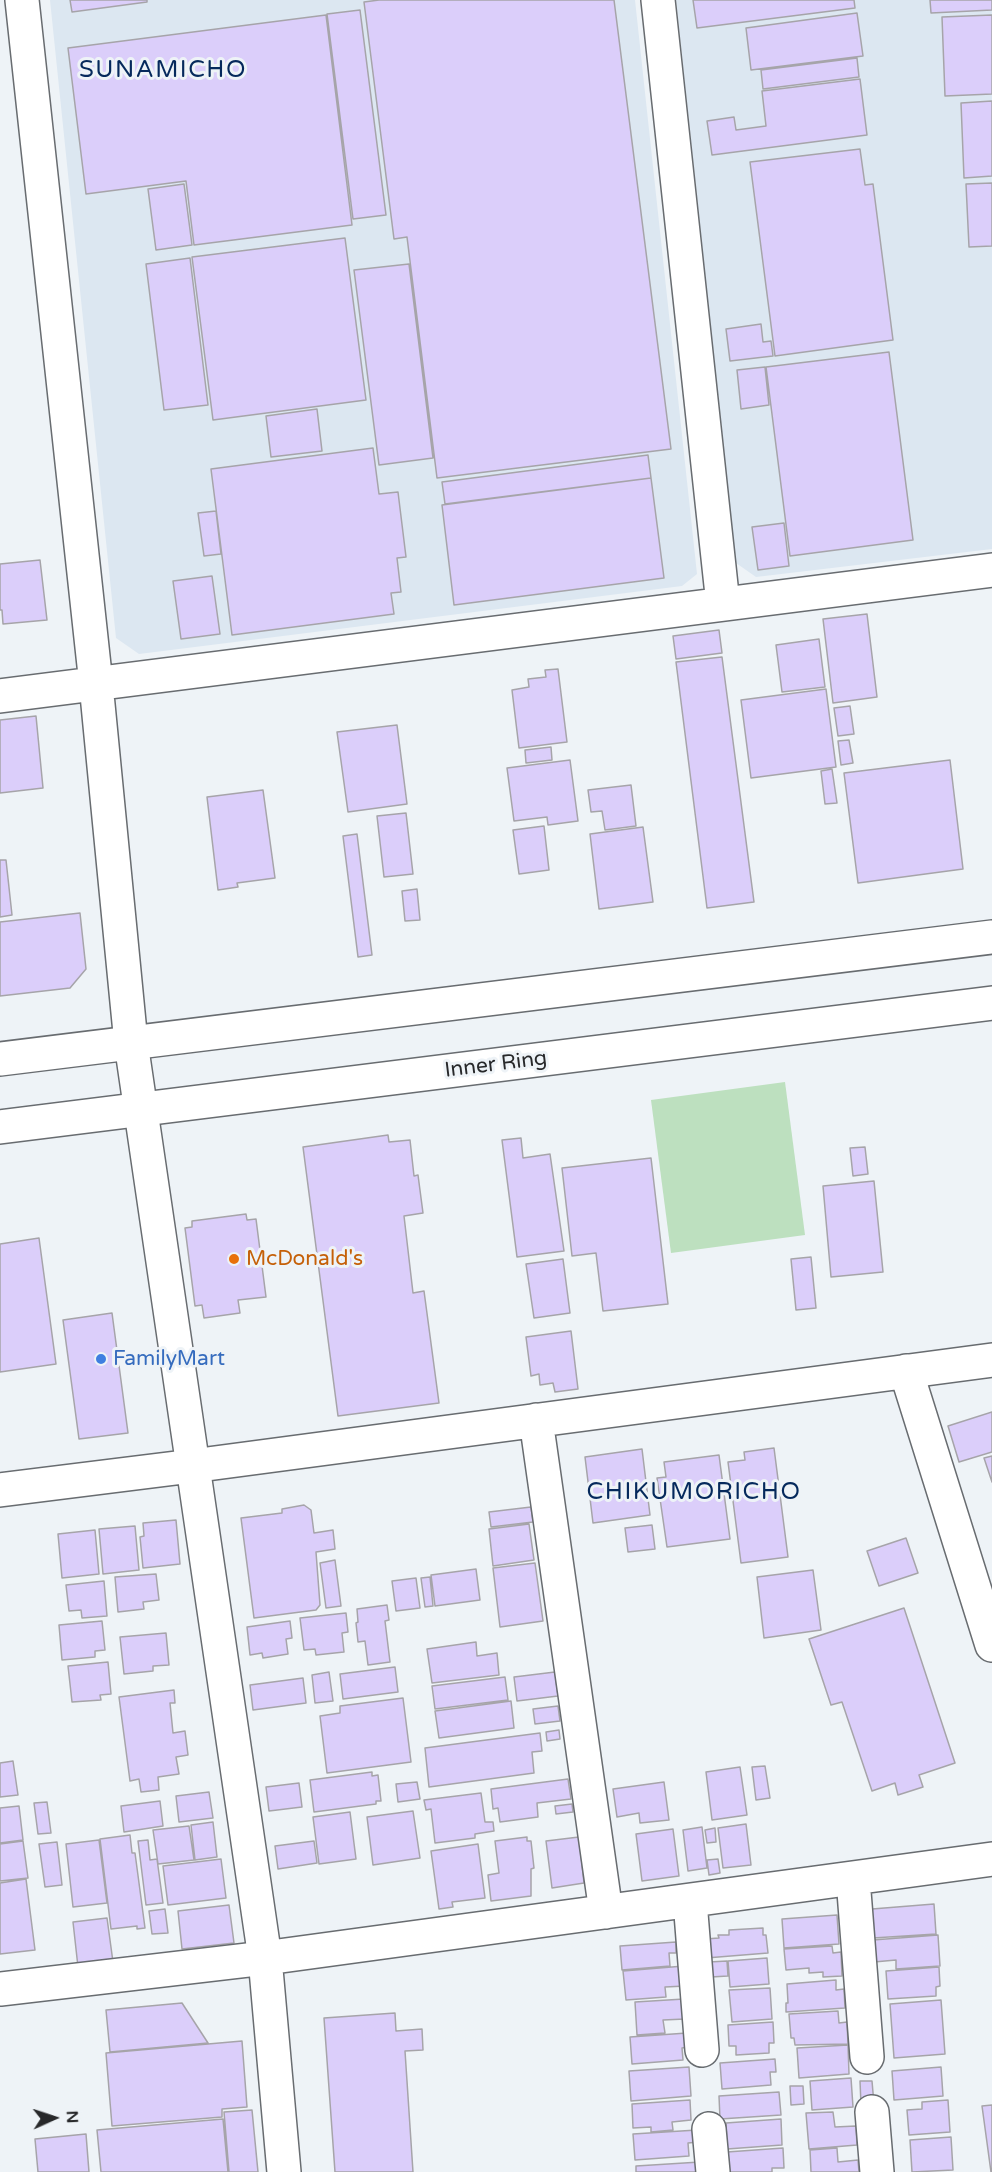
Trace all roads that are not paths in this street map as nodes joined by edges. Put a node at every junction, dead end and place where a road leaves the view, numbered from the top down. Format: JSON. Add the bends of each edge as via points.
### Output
{"nodes":[{"id":1,"x":22,"y":0,"type":"edge"},
{"id":2,"x":658,"y":0,"type":"edge"},
{"id":3,"x":992,"y":570,"type":"edge"},
{"id":4,"x":723,"y":604,"type":"junction"},
{"id":5,"x":96,"y":684,"type":"junction"},
{"id":6,"x":0,"y":696,"type":"edge"},
{"id":7,"x":992,"y":937,"type":"edge"},
{"id":8,"x":992,"y":1003,"type":"edge"},
{"id":9,"x":131,"y":1043,"type":"junction"},
{"id":10,"x":0,"y":1059,"type":"edge"},
{"id":11,"x":140,"y":1110,"type":"junction"},
{"id":12,"x":0,"y":1127,"type":"edge"},
{"id":13,"x":992,"y":1360,"type":"edge"},
{"id":14,"x":906,"y":1371,"type":"junction"},
{"id":15,"x":536,"y":1420,"type":"junction"},
{"id":16,"x":192,"y":1466,"type":"junction"},
{"id":17,"x":0,"y":1490,"type":"edge"},
{"id":18,"x":992,"y":1645,"type":"edge"},
{"id":19,"x":992,"y":1859,"type":"edge"},
{"id":20,"x":853,"y":1879,"type":"junction"},
{"id":21,"x":690,"y":1901,"type":"junction"},
{"id":22,"x":606,"y":1912,"type":"junction"},
{"id":23,"x":265,"y":1958,"type":"junction"},
{"id":24,"x":0,"y":1989,"type":"edge"},
{"id":25,"x":702,"y":2050,"type":"dead end"},
{"id":26,"x":867,"y":2056,"type":"dead end"},
{"id":27,"x":872,"y":2112,"type":"dead end"},
{"id":28,"x":709,"y":2128,"type":"dead end"},
{"id":29,"x":284,"y":2172,"type":"edge"},
{"id":30,"x":712,"y":2172,"type":"edge"},
{"id":31,"x":877,"y":2172,"type":"edge"}],
"edges":[{"from":1,"to":5,"type":"street"},
{"from":2,"to":4,"type":"street"},
{"from":3,"to":4,"type":"street"},
{"from":4,"to":5,"type":"street"},
{"from":5,"to":6,"type":"street"},
{"from":5,"to":9,"type":"street"},
{"from":7,"to":9,"type":"street"},
{"from":8,"to":11,"type":"street","name":"Inner Ring"},
{"from":9,"to":10,"type":"street"},
{"from":9,"to":11,"type":"street"},
{"from":11,"to":12,"type":"street","name":"Inner Ring"},
{"from":11,"to":16,"type":"street"},
{"from":13,"to":14,"type":"street"},
{"from":14,"to":15,"type":"street"},
{"from":14,"to":18,"type":"street"},
{"from":15,"to":16,"type":"street"},
{"from":15,"to":22,"type":"street"},
{"from":16,"to":17,"type":"street"},
{"from":16,"to":23,"type":"street"},
{"from":19,"to":20,"type":"street"},
{"from":20,"to":21,"type":"street"},
{"from":20,"to":26,"type":"street"},
{"from":21,"to":22,"type":"street"},
{"from":21,"to":25,"type":"street"},
{"from":22,"to":23,"type":"street"},
{"from":23,"to":24,"type":"street"},
{"from":23,"to":29,"type":"street"},
{"from":27,"to":31,"type":"street"},
{"from":28,"to":30,"type":"street"}]}
